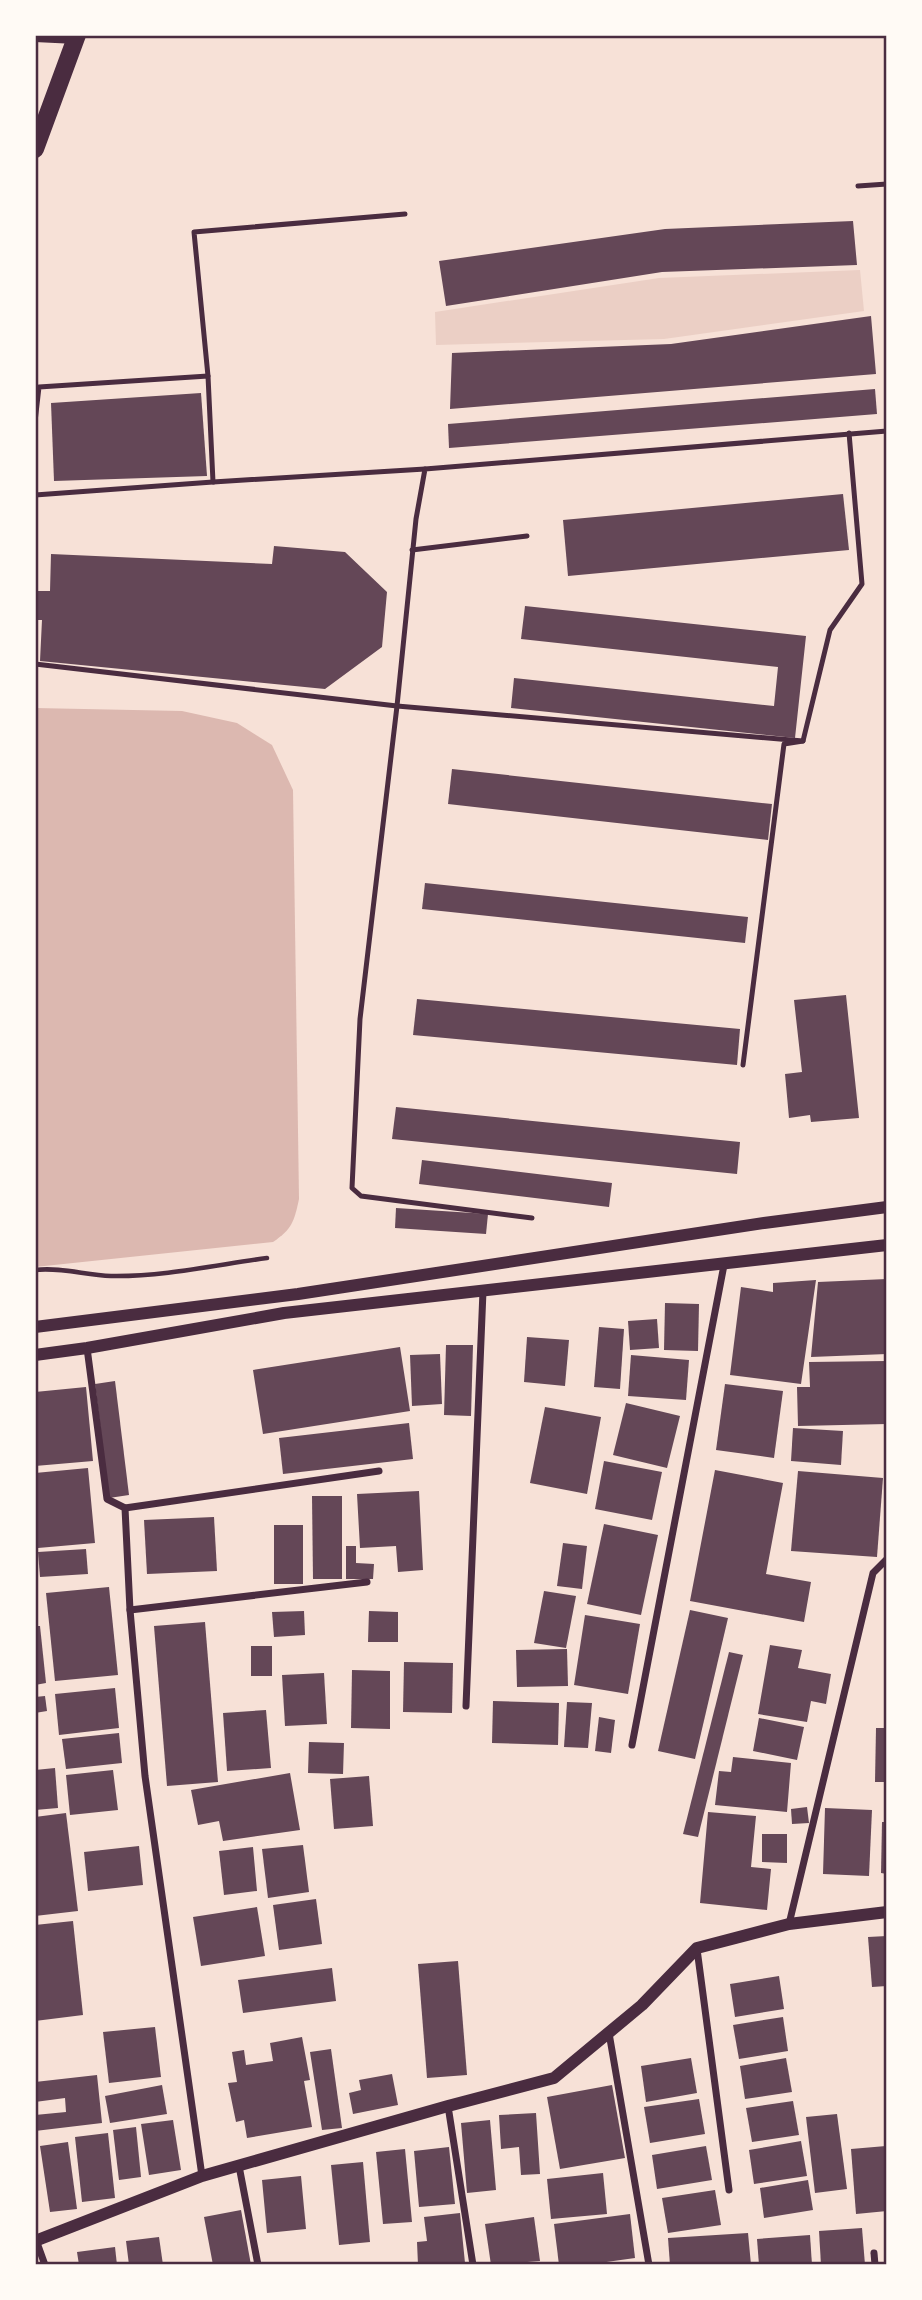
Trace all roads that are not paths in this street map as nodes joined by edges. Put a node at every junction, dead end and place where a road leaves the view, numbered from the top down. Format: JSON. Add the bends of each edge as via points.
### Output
{"nodes":[{"id":1,"x":35,"y":36,"type":"edge"},
{"id":2,"x":78,"y":36,"type":"edge"},
{"id":3,"x":35,"y":149,"type":"edge"},
{"id":4,"x":887,"y":184,"type":"edge"},
{"id":5,"x":858,"y":186,"type":"dead end"},
{"id":6,"x":405,"y":214,"type":"dead end"},
{"id":7,"x":208,"y":376,"type":"junction"},
{"id":8,"x":35,"y":422,"type":"edge"},
{"id":9,"x":887,"y":431,"type":"edge"},
{"id":10,"x":849,"y":433,"type":"junction"},
{"id":11,"x":425,"y":469,"type":"junction"},
{"id":12,"x":213,"y":482,"type":"junction"},
{"id":13,"x":35,"y":495,"type":"edge"},
{"id":14,"x":527,"y":537,"type":"dead end"},
{"id":15,"x":412,"y":550,"type":"junction"},
{"id":16,"x":35,"y":664,"type":"edge"},
{"id":17,"x":397,"y":706,"type":"junction"},
{"id":18,"x":803,"y":741,"type":"junction"},
{"id":19,"x":743,"y":1065,"type":"dead end"},
{"id":20,"x":887,"y":1207,"type":"edge"},
{"id":21,"x":532,"y":1219,"type":"dead end"},
{"id":22,"x":887,"y":1245,"type":"edge"},
{"id":23,"x":724,"y":1265,"type":"junction"},
{"id":24,"x":483,"y":1291,"type":"junction"},
{"id":25,"x":35,"y":1327,"type":"edge"},
{"id":26,"x":87,"y":1348,"type":"junction"},
{"id":27,"x":35,"y":1355,"type":"edge"},
{"id":28,"x":379,"y":1471,"type":"dead end"},
{"id":29,"x":125,"y":1507,"type":"junction"},
{"id":30,"x":887,"y":1559,"type":"edge"},
{"id":31,"x":367,"y":1582,"type":"dead end"},
{"id":32,"x":130,"y":1610,"type":"junction"},
{"id":33,"x":466,"y":1706,"type":"dead end"},
{"id":34,"x":632,"y":1745,"type":"dead end"},
{"id":35,"x":887,"y":1912,"type":"edge"},
{"id":36,"x":789,"y":1924,"type":"junction"},
{"id":37,"x":697,"y":1948,"type":"junction"},
{"id":38,"x":609,"y":2033,"type":"junction"},
{"id":39,"x":448,"y":2106,"type":"junction"},
{"id":40,"x":239,"y":2166,"type":"junction"},
{"id":41,"x":202,"y":2176,"type":"junction"},
{"id":42,"x":729,"y":2190,"type":"dead end"},
{"id":43,"x":36,"y":2240,"type":"edge"},
{"id":44,"x":874,"y":2253,"type":"dead end"},
{"id":45,"x":45,"y":2265,"type":"edge"},
{"id":46,"x":258,"y":2265,"type":"edge"},
{"id":47,"x":473,"y":2265,"type":"edge"},
{"id":48,"x":649,"y":2265,"type":"edge"},
{"id":49,"x":875,"y":2265,"type":"edge"}],
"edges":[{"from":1,"to":2,"type":"street"},
{"from":2,"to":3,"type":"main road"},
{"from":4,"to":5,"type":"lane"},
{"from":6,"to":7,"type":"lane","via":[[194,232]]},
{"from":7,"to":8,"type":"lane","via":[[38,387]]},
{"from":7,"to":12,"type":"lane"},
{"from":9,"to":10,"type":"lane"},
{"from":10,"to":11,"type":"lane"},
{"from":10,"to":18,"type":"lane","via":[[862,584],[830,630]]},
{"from":11,"to":12,"type":"lane"},
{"from":11,"to":15,"type":"lane"},
{"from":12,"to":13,"type":"lane"},
{"from":14,"to":15,"type":"lane"},
{"from":15,"to":17,"type":"lane"},
{"from":16,"to":17,"type":"lane"},
{"from":17,"to":18,"type":"lane"},
{"from":17,"to":21,"type":"lane","via":[[360,1019],[352,1188],[361,1196]]},
{"from":18,"to":19,"type":"lane","via":[[784,744]]},
{"from":20,"to":25,"type":"street","via":[[298,1294]]},
{"from":22,"to":23,"type":"street"},
{"from":23,"to":24,"type":"street"},
{"from":23,"to":34,"type":"street"},
{"from":24,"to":26,"type":"street","via":[[284,1313]]},
{"from":24,"to":33,"type":"street"},
{"from":26,"to":27,"type":"street"},
{"from":26,"to":29,"type":"street","via":[[107,1499]]},
{"from":28,"to":29,"type":"street"},
{"from":29,"to":32,"type":"street"},
{"from":30,"to":36,"type":"street","via":[[873,1573]]},
{"from":31,"to":32,"type":"street"},
{"from":32,"to":41,"type":"street","via":[[145,1776]]},
{"from":35,"to":36,"type":"street"},
{"from":36,"to":37,"type":"street"},
{"from":37,"to":38,"type":"street"},
{"from":37,"to":42,"type":"street"},
{"from":38,"to":39,"type":"street","via":[[554,2078]]},
{"from":38,"to":48,"type":"street"},
{"from":39,"to":40,"type":"street"},
{"from":39,"to":47,"type":"street"},
{"from":40,"to":41,"type":"street"},
{"from":40,"to":46,"type":"street"},
{"from":41,"to":43,"type":"street"},
{"from":43,"to":45,"type":"street"},
{"from":44,"to":49,"type":"street"}]}
